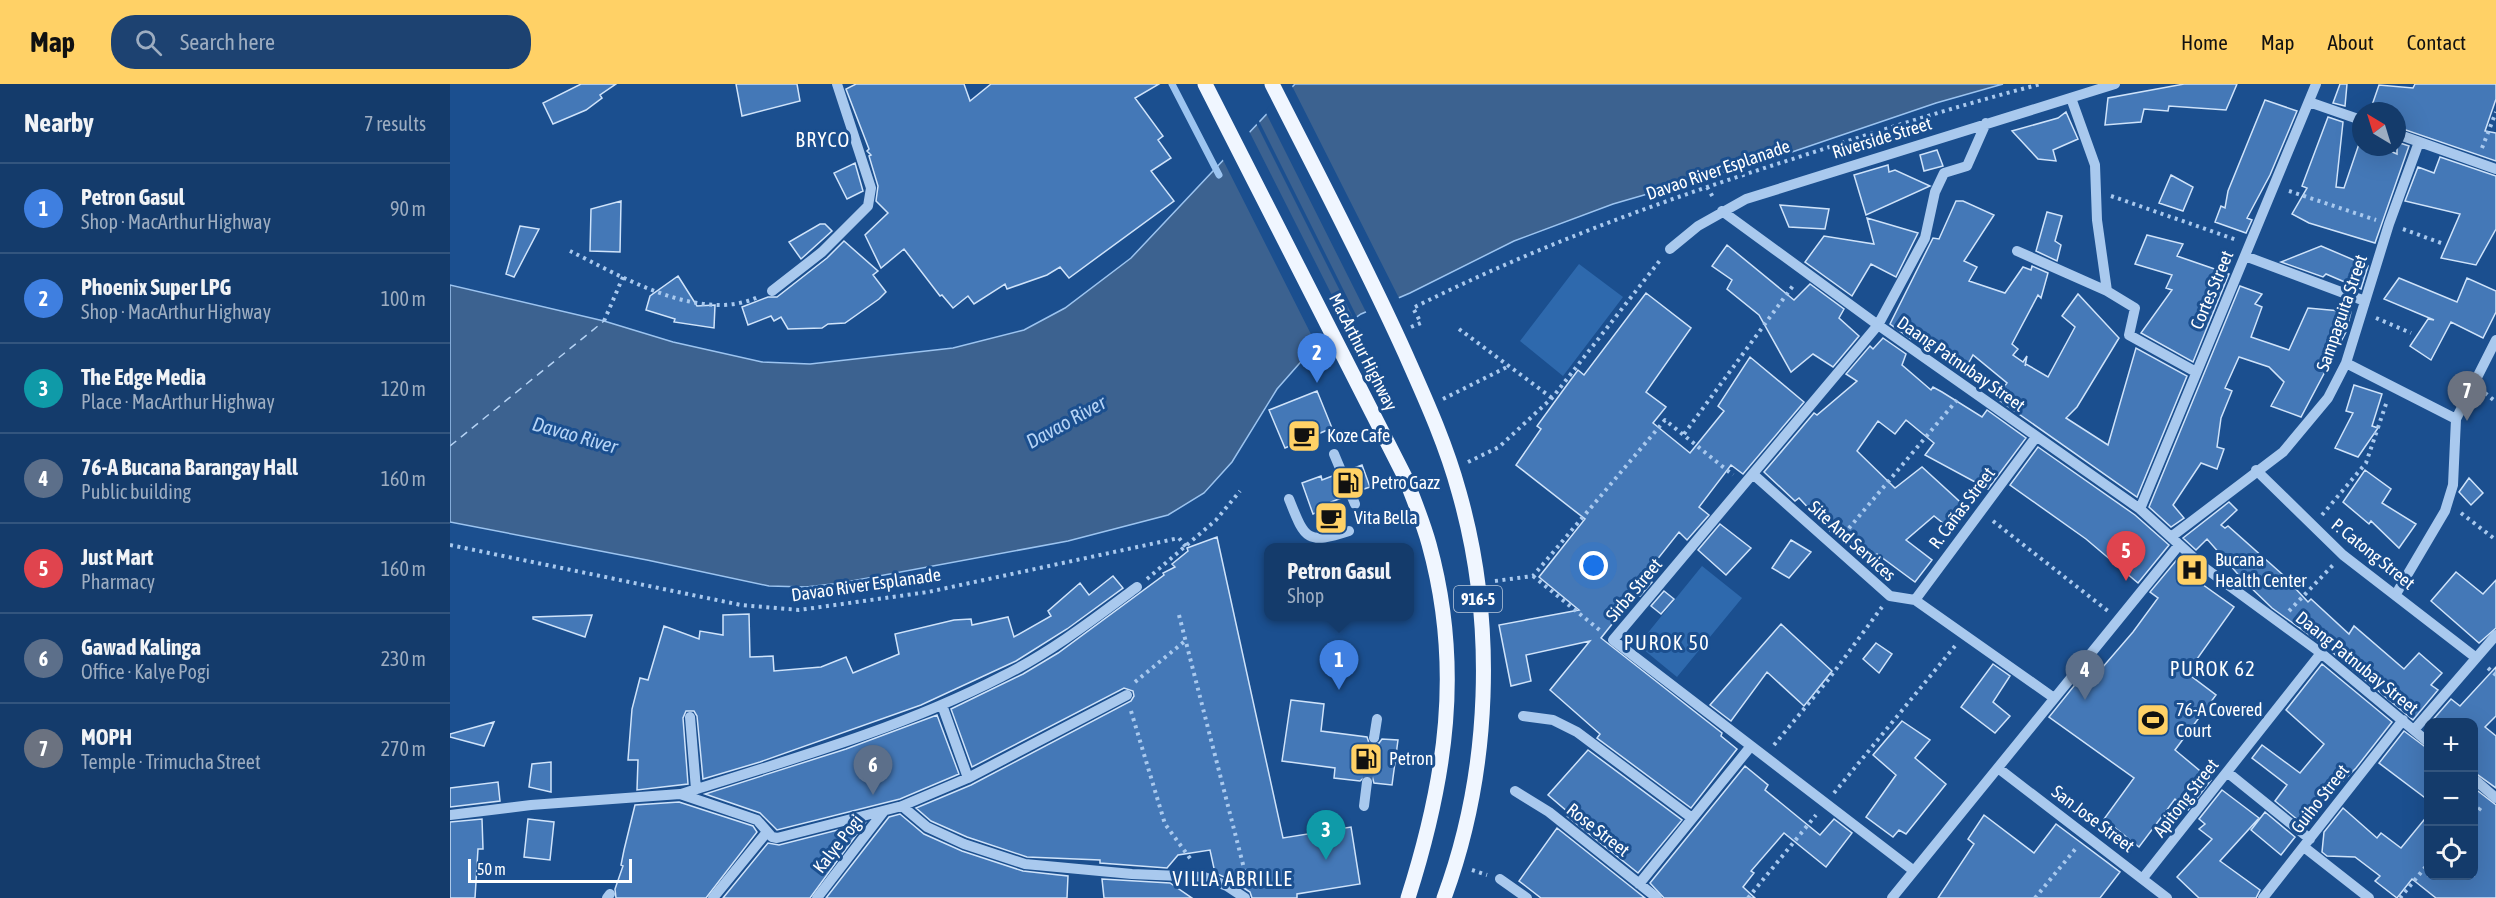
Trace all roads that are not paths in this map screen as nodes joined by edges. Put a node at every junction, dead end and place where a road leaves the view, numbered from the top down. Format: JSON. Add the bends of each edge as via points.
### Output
{"nodes":[{"id":1,"x":837,"y":84,"type":"edge"},
{"id":2,"x":1205,"y":84,"type":"edge"},
{"id":3,"x":1272,"y":84,"type":"edge"},
{"id":4,"x":2115,"y":84,"type":"edge"},
{"id":5,"x":2316,"y":84,"type":"edge"},
{"id":6,"x":2071,"y":98,"type":"junction"},
{"id":7,"x":2309,"y":102,"type":"junction"},
{"id":8,"x":2352,"y":117,"type":"edge"},
{"id":9,"x":1986,"y":123,"type":"junction"},
{"id":10,"x":2406,"y":137,"type":"edge"},
{"id":11,"x":2419,"y":142,"type":"junction"},
{"id":12,"x":2496,"y":169,"type":"edge"},
{"id":13,"x":1722,"y":211,"type":"junction"},
{"id":14,"x":1670,"y":249,"type":"dead end"},
{"id":15,"x":2017,"y":251,"type":"dead end"},
{"id":16,"x":2245,"y":256,"type":"junction"},
{"id":17,"x":772,"y":291,"type":"road end"},
{"id":18,"x":2107,"y":291,"type":"junction"},
{"id":19,"x":2363,"y":306,"type":"junction"},
{"id":20,"x":1878,"y":325,"type":"junction"},
{"id":21,"x":2496,"y":340,"type":"edge"},
{"id":22,"x":2346,"y":363,"type":"junction"},
{"id":23,"x":2196,"y":372,"type":"junction"},
{"id":24,"x":2456,"y":419,"type":"junction"},
{"id":25,"x":2036,"y":437,"type":"junction"},
{"id":26,"x":1334,"y":454,"type":"dead end"},
{"id":27,"x":2256,"y":470,"type":"junction"},
{"id":28,"x":1754,"y":475,"type":"junction"},
{"id":29,"x":1289,"y":499,"type":"dead end"},
{"id":30,"x":1355,"y":504,"type":"dead end"},
{"id":31,"x":2140,"y":509,"type":"junction"},
{"id":32,"x":1349,"y":531,"type":"dead end"},
{"id":33,"x":2175,"y":541,"type":"junction"},
{"id":34,"x":1137,"y":587,"type":"road end"},
{"id":35,"x":2396,"y":594,"type":"junction"},
{"id":36,"x":1915,"y":600,"type":"junction"},
{"id":37,"x":2496,"y":635,"type":"edge"},
{"id":38,"x":2321,"y":653,"type":"junction"},
{"id":39,"x":2475,"y":657,"type":"junction"},
{"id":40,"x":1127,"y":695,"type":"road end"},
{"id":41,"x":2054,"y":698,"type":"junction"},
{"id":42,"x":942,"y":705,"type":"junction"},
{"id":43,"x":1523,"y":716,"type":"dead end"},
{"id":44,"x":690,"y":717,"type":"dead end"},
{"id":45,"x":1377,"y":719,"type":"dead end"},
{"id":46,"x":2403,"y":720,"type":"junction"},
{"id":47,"x":2414,"y":730,"type":"junction"},
{"id":48,"x":1374,"y":738,"type":"tunnel mouth"},
{"id":49,"x":2424,"y":739,"type":"edge"},
{"id":50,"x":1751,"y":746,"type":"junction"},
{"id":51,"x":1998,"y":768,"type":"junction"},
{"id":52,"x":2228,"y":772,"type":"junction"},
{"id":53,"x":968,"y":778,"type":"junction"},
{"id":54,"x":1367,"y":782,"type":"tunnel mouth"},
{"id":55,"x":2478,"y":782,"type":"edge"},
{"id":56,"x":696,"y":789,"type":"junction"},
{"id":57,"x":1515,"y":791,"type":"dead end"},
{"id":58,"x":681,"y":794,"type":"junction"},
{"id":59,"x":2496,"y":798,"type":"edge"},
{"id":60,"x":902,"y":806,"type":"junction"},
{"id":61,"x":1364,"y":806,"type":"dead end"},
{"id":62,"x":884,"y":811,"type":"junction"},
{"id":63,"x":450,"y":815,"type":"edge"},
{"id":64,"x":1692,"y":818,"type":"junction"},
{"id":65,"x":767,"y":832,"type":"junction"},
{"id":66,"x":2307,"y":843,"type":"junction"},
{"id":67,"x":1914,"y":871,"type":"junction"},
{"id":68,"x":2144,"y":878,"type":"junction"},
{"id":69,"x":1500,"y":879,"type":"dead end"},
{"id":70,"x":1639,"y":884,"type":"junction"},
{"id":71,"x":713,"y":898,"type":"edge"},
{"id":72,"x":817,"y":898,"type":"edge"},
{"id":73,"x":1245,"y":898,"type":"edge"},
{"id":74,"x":1408,"y":898,"type":"edge"},
{"id":75,"x":1444,"y":898,"type":"edge"},
{"id":76,"x":1527,"y":898,"type":"edge"},
{"id":77,"x":1657,"y":898,"type":"edge"},
{"id":78,"x":1892,"y":898,"type":"edge"},
{"id":79,"x":2167,"y":898,"type":"edge"},
{"id":80,"x":2263,"y":898,"type":"edge"},
{"id":81,"x":2369,"y":898,"type":"edge"}],
"edges":[{"from":1,"to":17,"type":"street","via":[[871,188],[868,206],[822,252]]},
{"from":2,"to":74,"type":"main road","name":"MacArthur Highway","number":"916-5","via":[[1406,480],[1429,543],[1441,593],[1448,722],[1443,766]]},
{"from":3,"to":75,"type":"main road","name":"MacArthur Highway","number":"916-5","via":[[1386,311],[1439,432],[1469,530],[1483,645],[1483,719],[1477,768]]},
{"from":4,"to":6,"type":"street","name":"Riverside Street"},
{"from":5,"to":7,"type":"street","name":"Cortes Street"},
{"from":6,"to":9,"type":"street","name":"Riverside Street"},
{"from":6,"to":18,"type":"street","via":[[2095,165]]},
{"from":7,"to":8,"type":"street"},
{"from":7,"to":16,"type":"street","name":"Cortes Street"},
{"from":9,"to":13,"type":"street","name":"Riverside Street","via":[[1791,183]]},
{"from":9,"to":20,"type":"street","name":"Sirba Street","via":[[1967,166],[1944,173],[1935,192],[1924,238]]},
{"from":10,"to":11,"type":"street"},
{"from":11,"to":12,"type":"street"},
{"from":11,"to":19,"type":"street","name":"Sampaguita Street"},
{"from":13,"to":14,"type":"street","name":"Riverside Street"},
{"from":13,"to":20,"type":"street","name":"Daang Patnubay Street"},
{"from":15,"to":18,"type":"street"},
{"from":16,"to":19,"type":"street"},
{"from":16,"to":23,"type":"street","name":"Cortes Street"},
{"from":18,"to":23,"type":"street","via":[[2135,308],[2129,335]]},
{"from":19,"to":22,"type":"street","name":"Sampaguita Street"},
{"from":20,"to":25,"type":"street","name":"Daang Patnubay Street"},
{"from":20,"to":28,"type":"street","name":"Sirba Street"},
{"from":21,"to":24,"type":"street"},
{"from":22,"to":24,"type":"street"},
{"from":22,"to":27,"type":"street","name":"Sampaguita Street","via":[[2328,398],[2305,429],[2283,452]]},
{"from":23,"to":31,"type":"street","name":"Cortes Street"},
{"from":24,"to":35,"type":"street","via":[[2453,485],[2448,502]]},
{"from":25,"to":31,"type":"street","name":"Daang Patnubay Street"},
{"from":25,"to":36,"type":"street","name":"R. Cañas Street"},
{"from":26,"to":30,"type":"street"},
{"from":27,"to":33,"type":"street","name":"Sampaguita Street"},
{"from":27,"to":35,"type":"street","name":"P. Catong Street","via":[[2343,555]]},
{"from":28,"to":36,"type":"street","name":"Site And Services","via":[[1890,597]]},
{"from":28,"to":50,"type":"street","name":"Sirba Street","via":[[1613,640]]},
{"from":29,"to":32,"type":"street","via":[[1301,528],[1312,538],[1325,539]]},
{"from":31,"to":33,"type":"street","name":"Daang Patnubay Street"},
{"from":33,"to":38,"type":"street","name":"Daang Patnubay Street","via":[[2205,568]]},
{"from":33,"to":41,"type":"street","via":[[2119,619]]},
{"from":34,"to":42,"type":"street","via":[[1052,648]]},
{"from":35,"to":39,"type":"street","name":"P. Catong Street"},
{"from":36,"to":41,"type":"street","name":"Site And Services"},
{"from":37,"to":39,"type":"street"},
{"from":38,"to":46,"type":"street","name":"Daang Patnubay Street"},
{"from":38,"to":52,"type":"street","name":"Apitong Street"},
{"from":39,"to":47,"type":"street"},
{"from":40,"to":53,"type":"street"},
{"from":41,"to":51,"type":"street"},
{"from":42,"to":53,"type":"street"},
{"from":42,"to":56,"type":"street","via":[[801,757]]},
{"from":43,"to":64,"type":"street","via":[[1553,720],[1578,732]]},
{"from":44,"to":56,"type":"street"},
{"from":45,"to":48,"type":"street"},
{"from":46,"to":47,"type":"street","name":"Daang Patnubay Street"},
{"from":46,"to":66,"type":"street","name":"Guiho Street"},
{"from":47,"to":49,"type":"street","name":"Daang Patnubay Street"},
{"from":50,"to":64,"type":"street"},
{"from":50,"to":67,"type":"street","name":"Sirba Street"},
{"from":51,"to":67,"type":"street"},
{"from":51,"to":68,"type":"street","name":"San Jose Street"},
{"from":52,"to":66,"type":"street"},
{"from":52,"to":68,"type":"street","name":"Apitong Street"},
{"from":53,"to":60,"type":"street"},
{"from":54,"to":61,"type":"street"},
{"from":55,"to":59,"type":"street"},
{"from":56,"to":58,"type":"street"},
{"from":57,"to":70,"type":"street","name":"Rose Street","via":[[1549,812]]},
{"from":58,"to":63,"type":"street"},
{"from":58,"to":65,"type":"street","via":[[757,820]]},
{"from":60,"to":62,"type":"street"},
{"from":60,"to":73,"type":"street","via":[[927,827],[1025,864],[1204,877]]},
{"from":62,"to":65,"type":"street","via":[[777,838]]},
{"from":62,"to":72,"type":"street","name":"Kalye Pogi"},
{"from":64,"to":70,"type":"street"},
{"from":65,"to":71,"type":"street"},
{"from":66,"to":80,"type":"street","name":"Guiho Street"},
{"from":66,"to":81,"type":"street"},
{"from":67,"to":78,"type":"street"},
{"from":68,"to":79,"type":"street","name":"San Jose Street"},
{"from":69,"to":76,"type":"street"},
{"from":70,"to":77,"type":"street","name":"Rose Street"}]}
